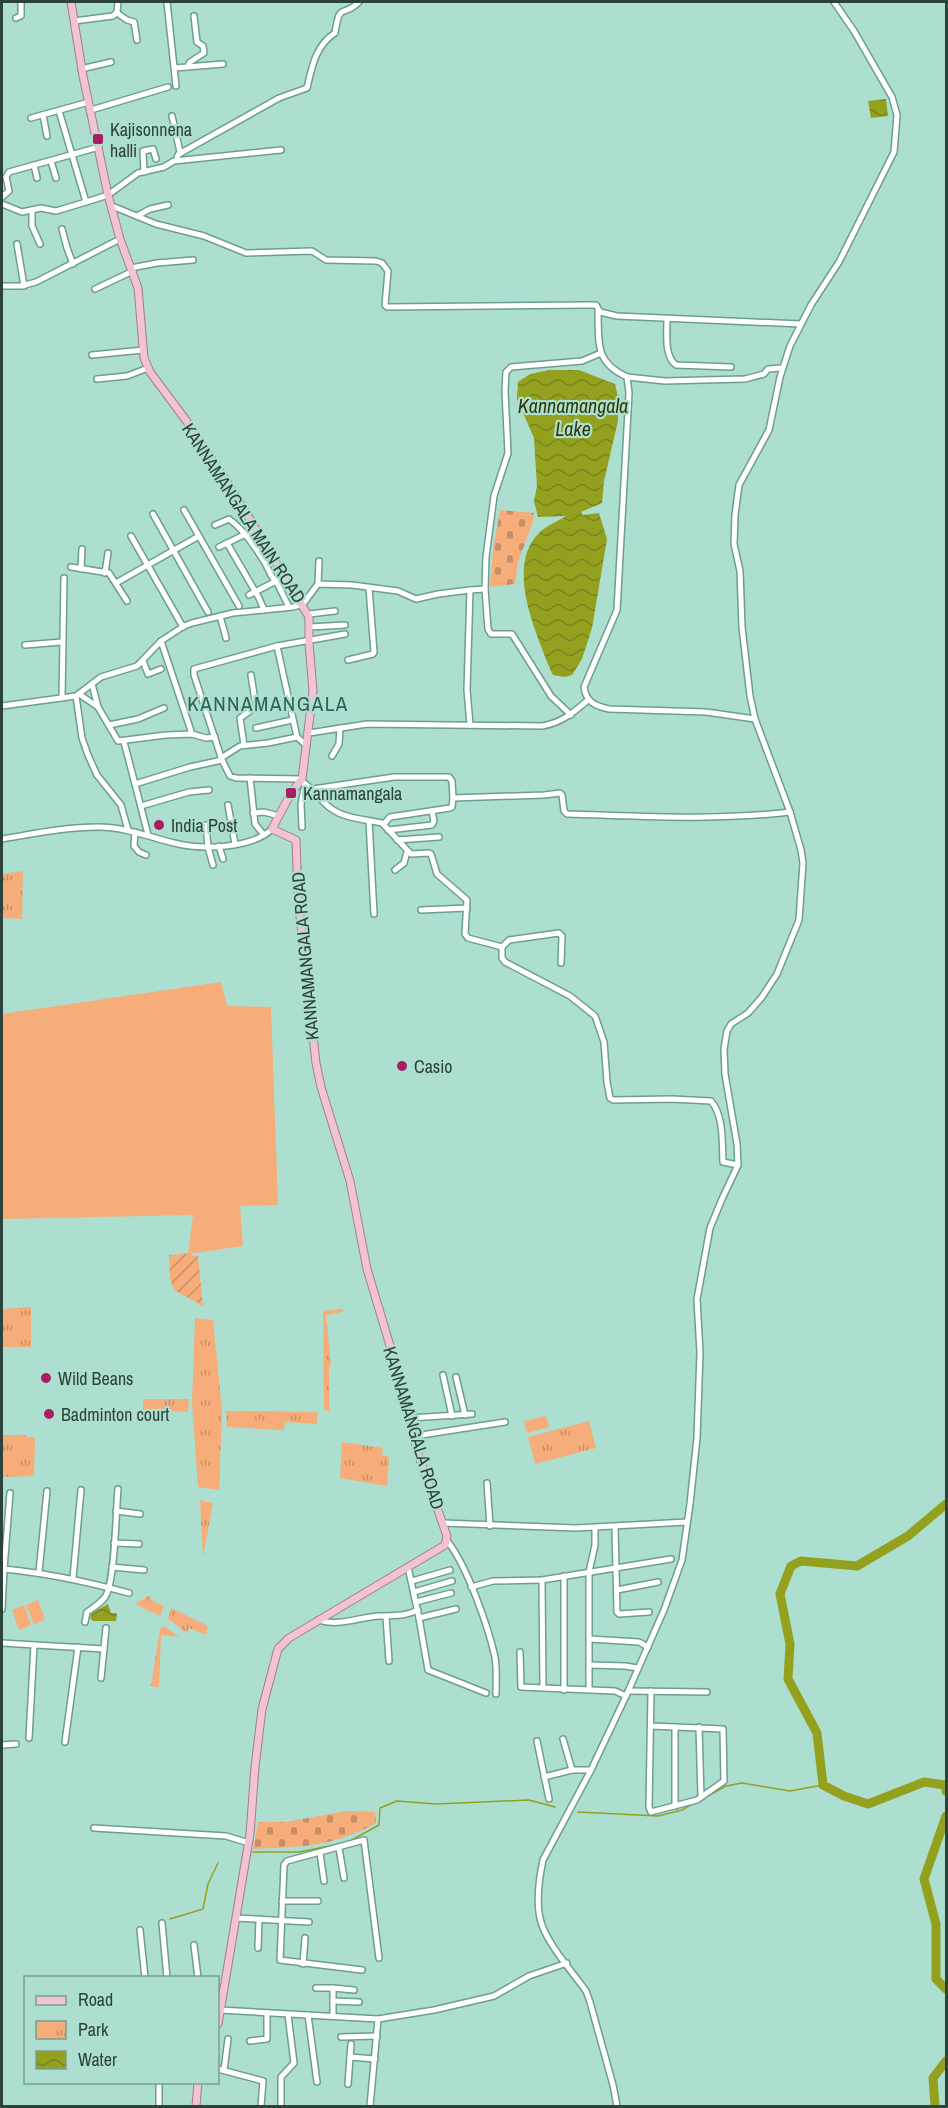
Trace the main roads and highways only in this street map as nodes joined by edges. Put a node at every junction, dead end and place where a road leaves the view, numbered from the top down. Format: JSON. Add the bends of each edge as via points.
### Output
{"nodes":[{"id":1,"x":71,"y":2,"type":"edge"},
{"id":2,"x":272,"y":829,"type":"joint"},
{"id":3,"x":219,"y":2017,"type":"edge"},
{"id":4,"x":198,"y":2084,"type":"edge"},
{"id":5,"x":196,"y":2106,"type":"edge"}],
"edges":[{"from":1,"to":2,"type":"main road","name":"KANNAMANGALA MAIN ROAD","via":[[108,195],[138,288],[144,358],[309,614],[313,691],[303,781],[291,794]]},
{"from":2,"to":3,"type":"main road","name":"KANNAMANGALA ROAD","via":[[296,840],[298,898],[321,1087],[350,1181],[367,1269],[425,1477],[448,1542],[288,1638],[278,1649],[262,1709],[249,1843]]},
{"from":4,"to":5,"type":"main road"}]}
